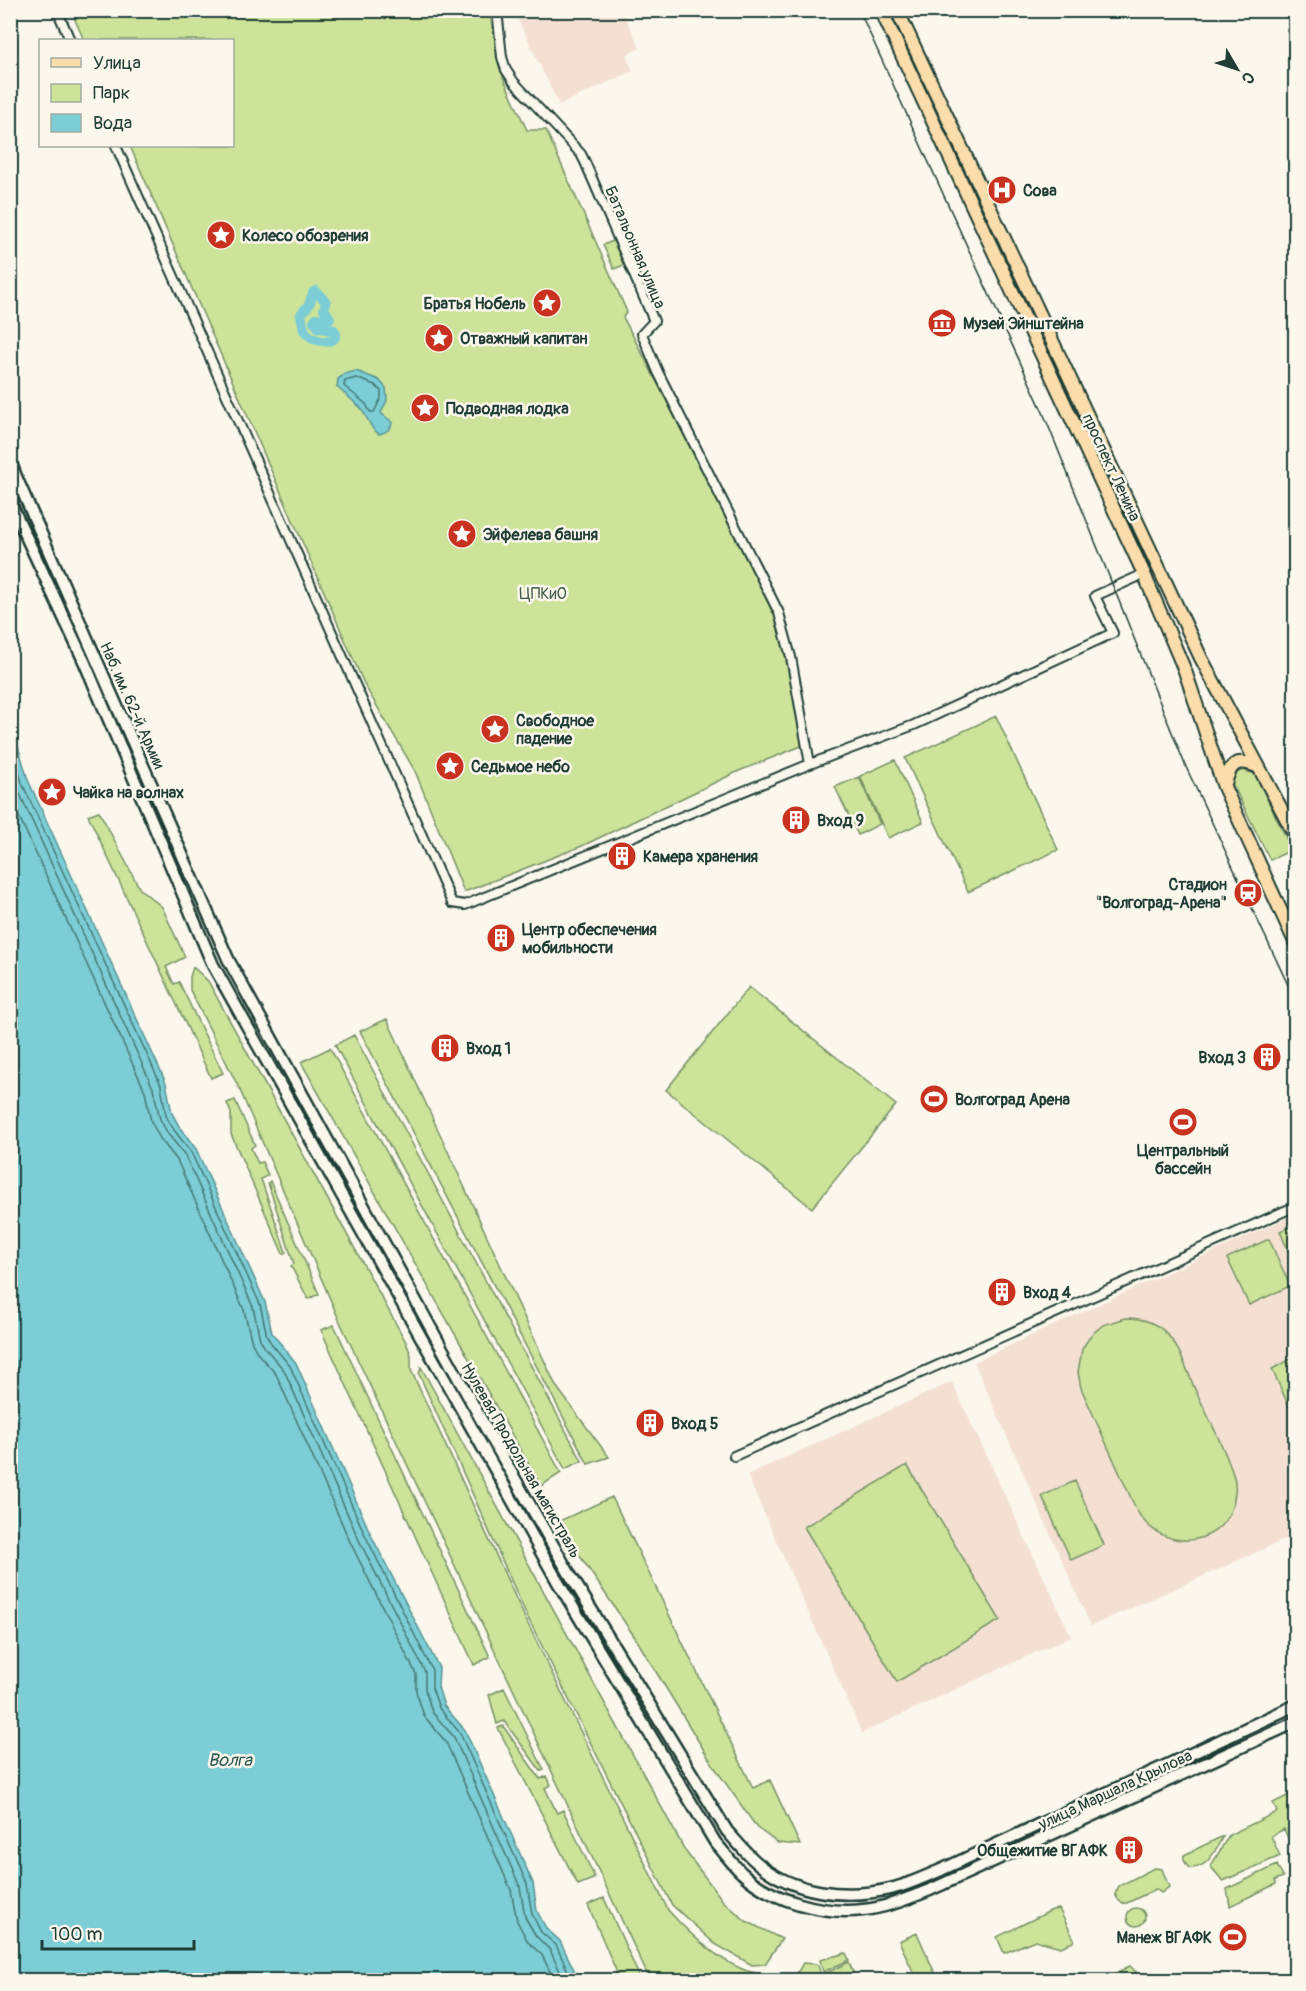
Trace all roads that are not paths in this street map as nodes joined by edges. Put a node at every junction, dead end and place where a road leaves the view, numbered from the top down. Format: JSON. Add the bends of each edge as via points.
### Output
{"nodes":[{"id":1,"x":57,"y":10,"type":"edge"},
{"id":2,"x":497,"y":10,"type":"edge"},
{"id":3,"x":881,"y":10,"type":"edge"},
{"id":4,"x":897,"y":10,"type":"edge"},
{"id":5,"x":70,"y":39,"type":"edge"},
{"id":6,"x":116,"y":147,"type":"edge"},
{"id":7,"x":10,"y":461,"type":"edge"},
{"id":8,"x":10,"y":502,"type":"edge"},
{"id":9,"x":1144,"y":573,"type":"junction"},
{"id":10,"x":810,"y":764,"type":"junction"},
{"id":11,"x":1259,"y":767,"type":"junction"},
{"id":12,"x":1224,"y":787,"type":"junction"},
{"id":13,"x":1296,"y":837,"type":"edge"},
{"id":14,"x":1296,"y":944,"type":"edge"},
{"id":15,"x":229,"y":961,"type":"joint"},
{"id":16,"x":213,"y":964,"type":"joint"},
{"id":17,"x":1296,"y":1206,"type":"edge"},
{"id":18,"x":734,"y":1456,"type":"dead end"},
{"id":19,"x":1296,"y":1705,"type":"edge"},
{"id":20,"x":1296,"y":1722,"type":"edge"},
{"id":21,"x":1059,"y":1813,"type":"junction"},
{"id":22,"x":1067,"y":1827,"type":"junction"},
{"id":23,"x":860,"y":1894,"type":"joint"},
{"id":24,"x":807,"y":1906,"type":"joint"}],
"edges":[{"from":1,"to":5,"type":"street"},
{"from":2,"to":10,"type":"street","name":"Батальонная улица","via":[[506,69],[581,154],[654,321],[642,333],[658,372],[780,613]]},
{"from":3,"to":9,"type":"main road","name":"проспект Ленина"},
{"from":4,"to":11,"type":"main road","name":"проспект Ленина","via":[[1201,658]]},
{"from":6,"to":10,"type":"street","via":[[452,903],[465,905]]},
{"from":7,"to":15,"type":"main road","name":"Наб. им. 62-й Армии"},
{"from":8,"to":16,"type":"main road","name":"Наб. им. 62-й Армии","via":[[84,661]]},
{"from":9,"to":10,"type":"street","via":[[1095,596],[1113,633],[915,725]]},
{"from":9,"to":12,"type":"main road","name":"проспект Ленина","via":[[1185,671]]},
{"from":11,"to":12,"type":"main road","via":[[1244,762],[1231,766]]},
{"from":11,"to":13,"type":"main road","name":"проспект Ленина"},
{"from":12,"to":14,"type":"main road","name":"проспект Ленина"},
{"from":15,"to":23,"type":"main road","name":"Нулевая Продольная магистраль","via":[[493,1442],[727,1831],[756,1862],[787,1881],[837,1894]]},
{"from":16,"to":24,"type":"main road","name":"Нулевая Продольная магистраль","via":[[559,1584],[715,1842],[743,1875],[780,1898]]},
{"from":17,"to":18,"type":"street"},
{"from":19,"to":21,"type":"main road","name":"улица Маршала Крылова"},
{"from":20,"to":22,"type":"main road","name":"улица Маршала Крылова"},
{"from":21,"to":22,"type":"main road","via":[[1054,1824]]},
{"from":21,"to":23,"type":"main road","name":"улица Маршала Крылова","via":[[920,1879]]},
{"from":22,"to":24,"type":"main road","name":"улица Маршала Крылова","via":[[902,1901],[864,1910]]}]}
